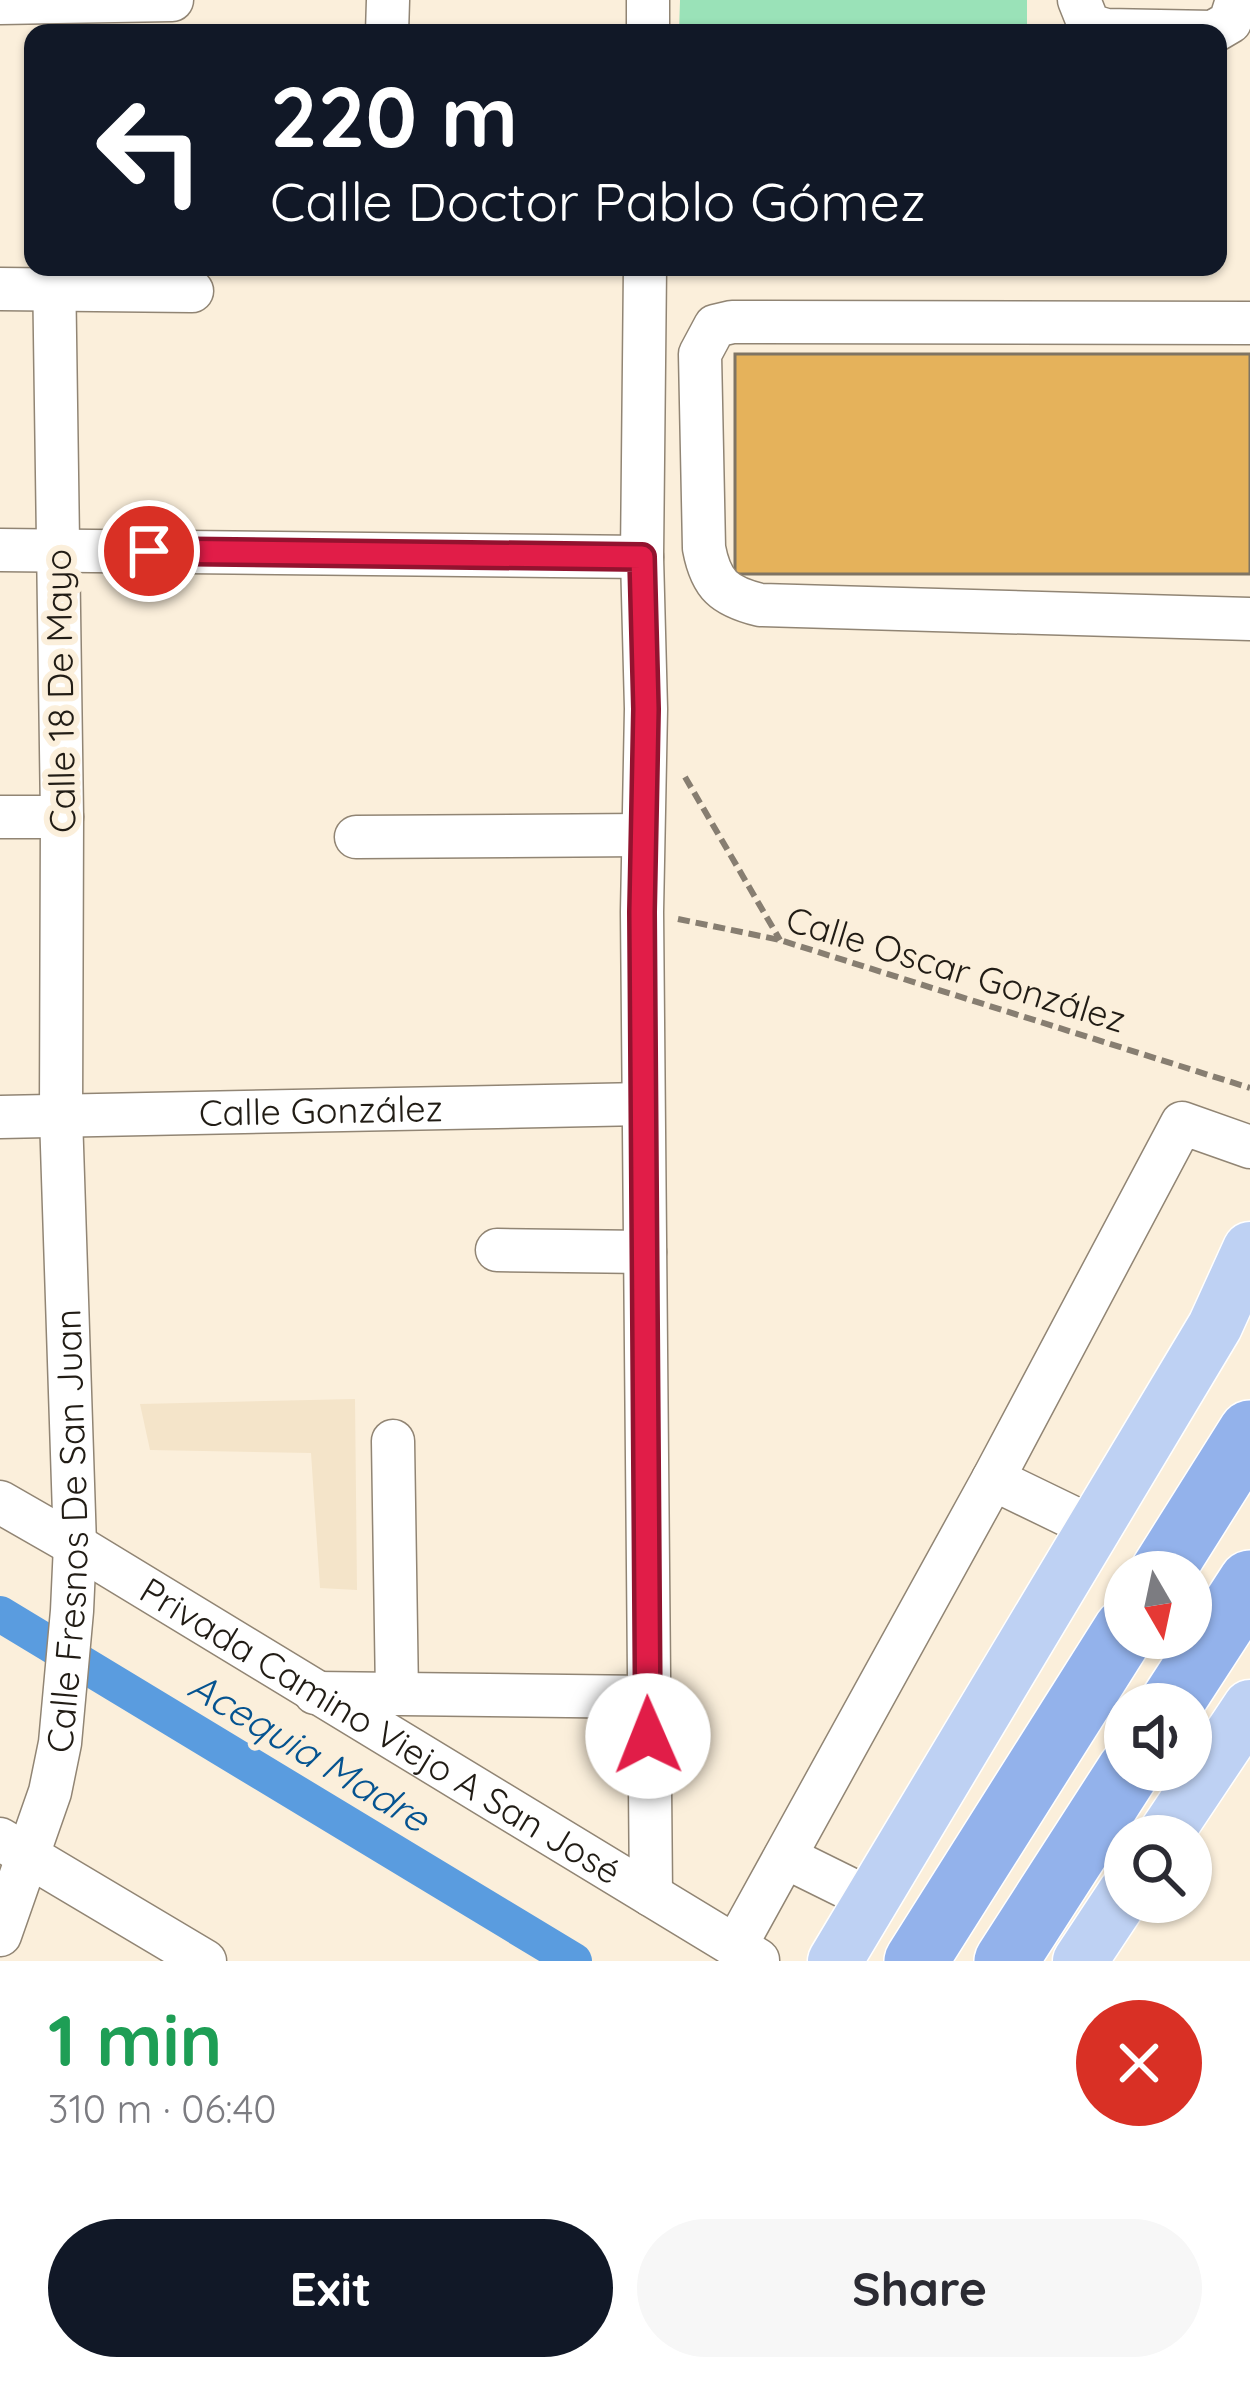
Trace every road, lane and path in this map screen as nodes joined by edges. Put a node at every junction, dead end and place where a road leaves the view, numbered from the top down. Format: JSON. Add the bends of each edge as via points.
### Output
{"nodes":[{"id":1,"x":172,"y":0,"type":"edge"},
{"id":2,"x":0,"y":3,"type":"edge"},
{"id":3,"x":48,"y":12,"type":"edge"},
{"id":4,"x":645,"y":276,"type":"edge"},
{"id":5,"x":54,"y":277,"type":"edge"},
{"id":6,"x":0,"y":289,"type":"edge"},
{"id":7,"x":191,"y":291,"type":"dead end"},
{"id":8,"x":1250,"y":323,"type":"edge"},
{"id":9,"x":0,"y":550,"type":"edge"},
{"id":10,"x":59,"y":550,"type":"junction"},
{"id":11,"x":642,"y":557,"type":"junction"},
{"id":12,"x":1250,"y":619,"type":"edge"},
{"id":13,"x":646,"y":709,"type":"junction"},
{"id":14,"x":0,"y":817,"type":"edge"},
{"id":15,"x":62,"y":817,"type":"junction"},
{"id":16,"x":643,"y":835,"type":"junction"},
{"id":17,"x":356,"y":837,"type":"dead end"},
{"id":18,"x":642,"y":912,"type":"junction"},
{"id":19,"x":780,"y":940,"type":"junction"},
{"id":20,"x":1250,"y":1088,"type":"edge"},
{"id":21,"x":644,"y":1104,"type":"junction"},
{"id":22,"x":61,"y":1116,"type":"junction"},
{"id":23,"x":0,"y":1117,"type":"edge"},
{"id":24,"x":1250,"y":1147,"type":"edge"},
{"id":25,"x":1250,"y":1249,"type":"edge"},
{"id":26,"x":497,"y":1250,"type":"dead end"},
{"id":27,"x":645,"y":1252,"type":"junction"},
{"id":28,"x":1250,"y":1432,"type":"edge"},
{"id":29,"x":394,"y":1441,"type":"dead end"},
{"id":30,"x":993,"y":1479,"type":"junction"},
{"id":31,"x":0,"y":1502,"type":"edge"},
{"id":32,"x":1094,"y":1528,"type":"junction"},
{"id":33,"x":75,"y":1545,"type":"junction"},
{"id":34,"x":1175,"y":1551,"type":"edge"},
{"id":35,"x":1250,"y":1582,"type":"edge"},
{"id":36,"x":1107,"y":1659,"type":"edge"},
{"id":37,"x":1185,"y":1683,"type":"edge"},
{"id":38,"x":314,"y":1693,"type":"junction"},
{"id":39,"x":397,"y":1694,"type":"junction"},
{"id":40,"x":647,"y":1697,"type":"junction"},
{"id":41,"x":1250,"y":1707,"type":"edge"},
{"id":42,"x":1115,"y":1791,"type":"edge"},
{"id":43,"x":1178,"y":1815,"type":"edge"},
{"id":44,"x":13,"y":1846,"type":"edge"},
{"id":45,"x":784,"y":1857,"type":"junction"},
{"id":46,"x":650,"y":1895,"type":"junction"},
{"id":47,"x":872,"y":1900,"type":"junction"},
{"id":48,"x":1106,"y":1923,"type":"edge"},
{"id":49,"x":0,"y":1935,"type":"edge"},
{"id":50,"x":747,"y":1954,"type":"edge"},
{"id":51,"x":206,"y":1961,"type":"edge"},
{"id":52,"x":836,"y":1961,"type":"edge"},
{"id":53,"x":916,"y":1961,"type":"edge"},
{"id":54,"x":1006,"y":1961,"type":"edge"},
{"id":55,"x":1080,"y":1961,"type":"edge"}],
"edges":[{"from":1,"to":3,"type":"street"},
{"from":2,"to":3,"type":"street"},
{"from":4,"to":11,"type":"street"},
{"from":5,"to":6,"type":"street"},
{"from":5,"to":7,"type":"street"},
{"from":5,"to":10,"type":"street","name":"Calle 18 De Mayo"},
{"from":8,"to":12,"type":"street","via":[[732,322],[715,326],[700,354],[704,548],[709,572],[739,600]]},
{"from":9,"to":10,"type":"street"},
{"from":10,"to":11,"type":"street"},
{"from":10,"to":15,"type":"street","name":"Calle 18 De Mayo"},
{"from":11,"to":13,"type":"street"},
{"from":13,"to":16,"type":"street"},
{"from":13,"to":19,"type":"path"},
{"from":14,"to":15,"type":"street"},
{"from":15,"to":22,"type":"street","name":"Calle 18 De Mayo"},
{"from":16,"to":17,"type":"street"},
{"from":16,"to":18,"type":"street"},
{"from":18,"to":19,"type":"path","name":"Calle Oscar González"},
{"from":18,"to":21,"type":"street"},
{"from":19,"to":20,"type":"path","name":"Calle Oscar González"},
{"from":21,"to":22,"type":"street","name":"Calle González"},
{"from":21,"to":27,"type":"street"},
{"from":22,"to":23,"type":"street","name":"Calle González"},
{"from":22,"to":33,"type":"street","name":"Calle Fresnos De San Juan"},
{"from":24,"to":30,"type":"street","via":[[1182,1124]]},
{"from":25,"to":32,"type":"main road","via":[[1215,1326]]},
{"from":26,"to":27,"type":"street"},
{"from":27,"to":40,"type":"street"},
{"from":28,"to":34,"type":"highway"},
{"from":29,"to":39,"type":"street"},
{"from":30,"to":32,"type":"street"},
{"from":30,"to":45,"type":"street"},
{"from":31,"to":33,"type":"street","name":"Privada Camino Viejo A San José"},
{"from":32,"to":47,"type":"main road"},
{"from":33,"to":38,"type":"street","name":"Privada Camino Viejo A San José"},
{"from":33,"to":44,"type":"street","name":"Calle Fresnos De San Juan","via":[[68,1678],[50,1792]]},
{"from":35,"to":37,"type":"highway"},
{"from":36,"to":53,"type":"highway"},
{"from":38,"to":39,"type":"street"},
{"from":38,"to":46,"type":"street","name":"Privada Camino Viejo A San José"},
{"from":39,"to":40,"type":"street"},
{"from":40,"to":46,"type":"street"},
{"from":41,"to":43,"type":"main road"},
{"from":42,"to":54,"type":"highway"},
{"from":44,"to":49,"type":"street","name":"Calle Fresnos De San Juan"},
{"from":44,"to":51,"type":"street"},
{"from":45,"to":47,"type":"street"},
{"from":45,"to":50,"type":"street"},
{"from":46,"to":50,"type":"street","name":"Privada Camino Viejo A San José"},
{"from":47,"to":52,"type":"main road"},
{"from":48,"to":55,"type":"main road"}]}
